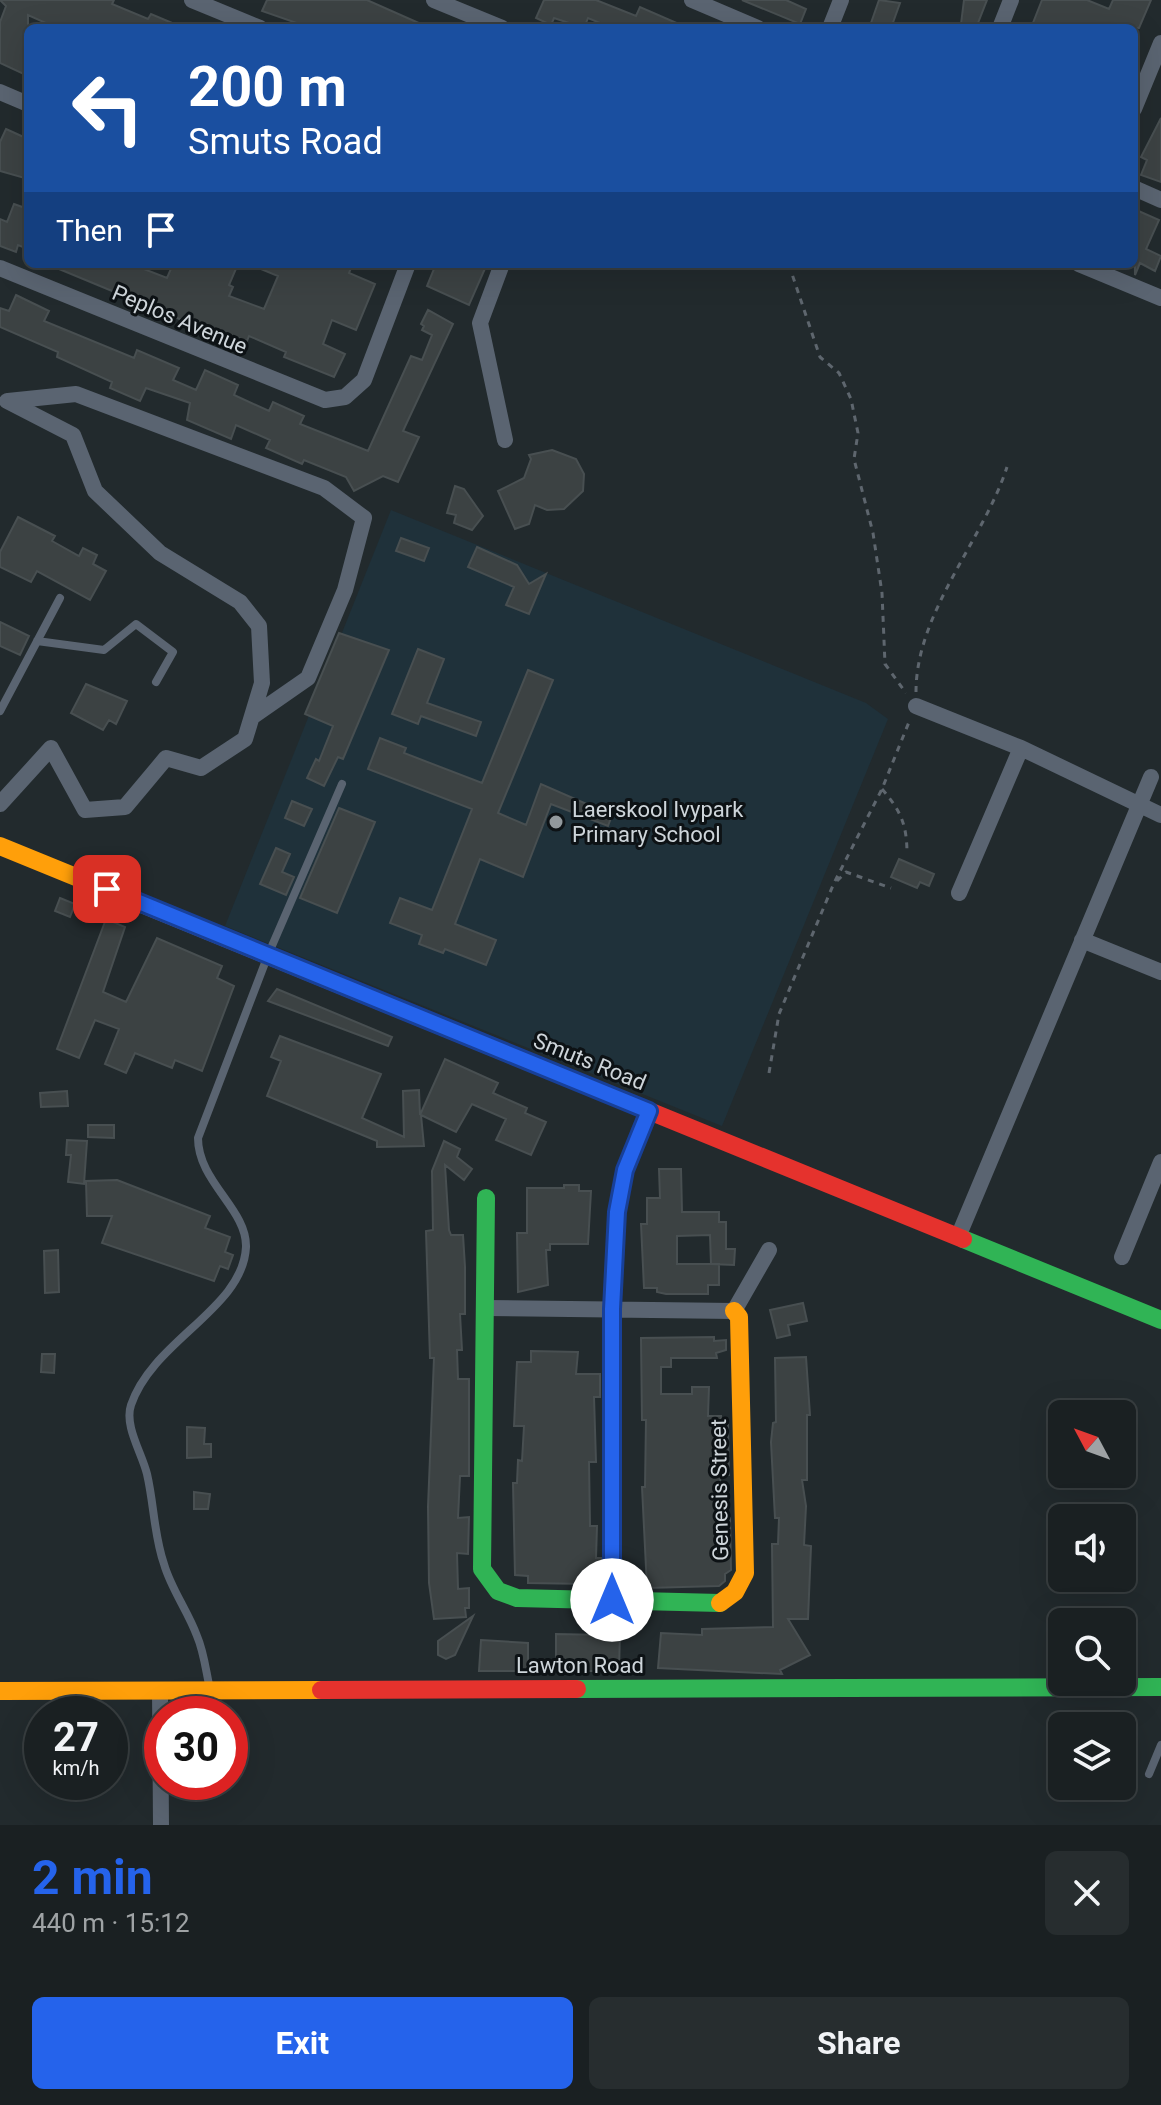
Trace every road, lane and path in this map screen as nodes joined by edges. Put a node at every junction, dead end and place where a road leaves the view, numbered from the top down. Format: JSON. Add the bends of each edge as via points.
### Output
{"nodes":[{"id":1,"x":192,"y":0,"type":"edge"},
{"id":2,"x":434,"y":0,"type":"edge"},
{"id":3,"x":692,"y":0,"type":"edge"},
{"id":4,"x":841,"y":0,"type":"edge"},
{"id":5,"x":1011,"y":0,"type":"edge"},
{"id":6,"x":250,"y":24,"type":"edge"},
{"id":7,"x":492,"y":24,"type":"edge"},
{"id":8,"x":749,"y":24,"type":"edge"},
{"id":9,"x":832,"y":24,"type":"edge"},
{"id":10,"x":1002,"y":24,"type":"edge"},
{"id":11,"x":1161,"y":43,"type":"edge"},
{"id":12,"x":0,"y":92,"type":"edge"},
{"id":13,"x":1138,"y":99,"type":"edge"},
{"id":14,"x":24,"y":102,"type":"edge"},
{"id":15,"x":1138,"y":190,"type":"edge"},
{"id":16,"x":1161,"y":200,"type":"edge"},
{"id":17,"x":0,"y":268,"type":"edge"},
{"id":18,"x":406,"y":268,"type":"edge"},
{"id":19,"x":501,"y":268,"type":"edge"},
{"id":20,"x":792,"y":268,"type":"edge"},
{"id":21,"x":1089,"y":268,"type":"edge"},
{"id":22,"x":1161,"y":298,"type":"edge"},
{"id":23,"x":3,"y":403,"type":"edge"},
{"id":24,"x":505,"y":440,"type":"dead end"},
{"id":25,"x":1007,"y":467,"type":"dead end"},
{"id":26,"x":60,"y":598,"type":"dead end"},
{"id":27,"x":37,"y":641,"type":"junction"},
{"id":28,"x":156,"y":682,"type":"dead end"},
{"id":29,"x":916,"y":706,"type":"junction"},
{"id":30,"x":0,"y":711,"type":"edge"},
{"id":31,"x":252,"y":717,"type":"junction"},
{"id":32,"x":1021,"y":748,"type":"junction"},
{"id":33,"x":1151,"y":777,"type":"dead end"},
{"id":34,"x":342,"y":784,"type":"dead end"},
{"id":35,"x":882,"y":789,"type":"junction"},
{"id":36,"x":0,"y":804,"type":"edge"},
{"id":37,"x":1139,"y":807,"type":"junction"},
{"id":38,"x":1161,"y":815,"type":"edge"},
{"id":39,"x":0,"y":846,"type":"edge"},
{"id":40,"x":907,"y":854,"type":"dead end"},
{"id":41,"x":834,"y":883,"type":"junction"},
{"id":42,"x":891,"y":888,"type":"dead end"},
{"id":43,"x":959,"y":893,"type":"dead end"},
{"id":44,"x":1082,"y":940,"type":"junction"},
{"id":45,"x":268,"y":955,"type":"junction"},
{"id":46,"x":1161,"y":972,"type":"edge"},
{"id":47,"x":769,"y":1073,"type":"dead end"},
{"id":48,"x":649,"y":1111,"type":"junction"},
{"id":49,"x":1161,"y":1162,"type":"edge"},
{"id":50,"x":486,"y":1198,"type":"dead end"},
{"id":51,"x":958,"y":1237,"type":"junction"},
{"id":52,"x":769,"y":1250,"type":"dead end"},
{"id":53,"x":1122,"y":1257,"type":"dead end"},
{"id":54,"x":486,"y":1308,"type":"junction"},
{"id":55,"x":612,"y":1309,"type":"junction"},
{"id":56,"x":734,"y":1311,"type":"junction"},
{"id":57,"x":1161,"y":1320,"type":"edge"},
{"id":58,"x":612,"y":1600,"type":"junction"},
{"id":59,"x":1161,"y":1687,"type":"edge"},
{"id":60,"x":160,"y":1690,"type":"junction"},
{"id":61,"x":210,"y":1690,"type":"junction"},
{"id":62,"x":0,"y":1691,"type":"edge"},
{"id":63,"x":1161,"y":1745,"type":"edge"},
{"id":64,"x":1149,"y":1774,"type":"dead end"},
{"id":65,"x":161,"y":1825,"type":"edge"}],
"edges":[{"from":1,"to":6,"type":"street"},
{"from":2,"to":7,"type":"street"},
{"from":3,"to":8,"type":"street"},
{"from":4,"to":9,"type":"street"},
{"from":5,"to":10,"type":"street"},
{"from":11,"to":13,"type":"street"},
{"from":12,"to":14,"type":"street"},
{"from":15,"to":16,"type":"street"},
{"from":17,"to":18,"type":"street","name":"Peplos Avenue","via":[[325,400],[345,397],[364,380]]},
{"from":19,"to":24,"type":"street","via":[[480,323]]},
{"from":20,"to":29,"type":"path","via":[[820,357],[839,373],[851,399],[858,433],[854,459],[882,593],[885,664]]},
{"from":21,"to":22,"type":"street"},
{"from":23,"to":31,"type":"street","via":[[73,435],[95,491],[160,553],[240,602],[259,626],[262,683]]},
{"from":23,"to":31,"type":"street","via":[[76,394],[324,488],[364,518],[345,590],[308,678]]},
{"from":25,"to":29,"type":"path","via":[[996,501],[952,577],[916,665]]},
{"from":26,"to":27,"type":"lane"},
{"from":27,"to":28,"type":"lane","via":[[104,650],[136,624],[173,652]]},
{"from":27,"to":30,"type":"lane"},
{"from":29,"to":32,"type":"street"},
{"from":29,"to":35,"type":"path"},
{"from":31,"to":36,"type":"street","via":[[245,739],[201,768],[166,758],[125,807],[85,810],[51,748]]},
{"from":32,"to":37,"type":"street"},
{"from":32,"to":43,"type":"street"},
{"from":33,"to":37,"type":"street"},
{"from":34,"to":45,"type":"lane"},
{"from":35,"to":40,"type":"path","via":[[901,811]]},
{"from":35,"to":41,"type":"path"},
{"from":37,"to":38,"type":"street"},
{"from":37,"to":44,"type":"street"},
{"from":39,"to":45,"type":"street","name":"Smuts Road"},
{"from":41,"to":42,"type":"path","via":[[846,872]]},
{"from":41,"to":47,"type":"path","via":[[779,1014]]},
{"from":44,"to":46,"type":"street"},
{"from":44,"to":51,"type":"street"},
{"from":45,"to":48,"type":"street","name":"Smuts Road"},
{"from":45,"to":61,"type":"lane","via":[[198,1138],[201,1165],[245,1232],[243,1266],[234,1288],[156,1361],[130,1407],[164,1564],[199,1638]]},
{"from":48,"to":51,"type":"street","name":"Smuts Road"},
{"from":48,"to":55,"type":"street","via":[[623,1184]]},
{"from":49,"to":53,"type":"street"},
{"from":50,"to":54,"type":"street","name":"Genesis Street"},
{"from":51,"to":57,"type":"street","name":"Smuts Road"},
{"from":52,"to":56,"type":"street"},
{"from":54,"to":55,"type":"street"},
{"from":54,"to":58,"type":"street","name":"Genesis Street","via":[[482,1569],[498,1591],[517,1598]]},
{"from":55,"to":56,"type":"street"},
{"from":55,"to":58,"type":"street"},
{"from":56,"to":58,"type":"street","name":"Genesis Street","via":[[739,1317],[745,1573],[740,1585],[718,1604]]},
{"from":59,"to":61,"type":"street","name":"Lawton Road"},
{"from":60,"to":61,"type":"street","name":"Lawton Road"},
{"from":60,"to":62,"type":"street","name":"Lawton Road"},
{"from":60,"to":65,"type":"street"},
{"from":63,"to":64,"type":"lane"}]}
